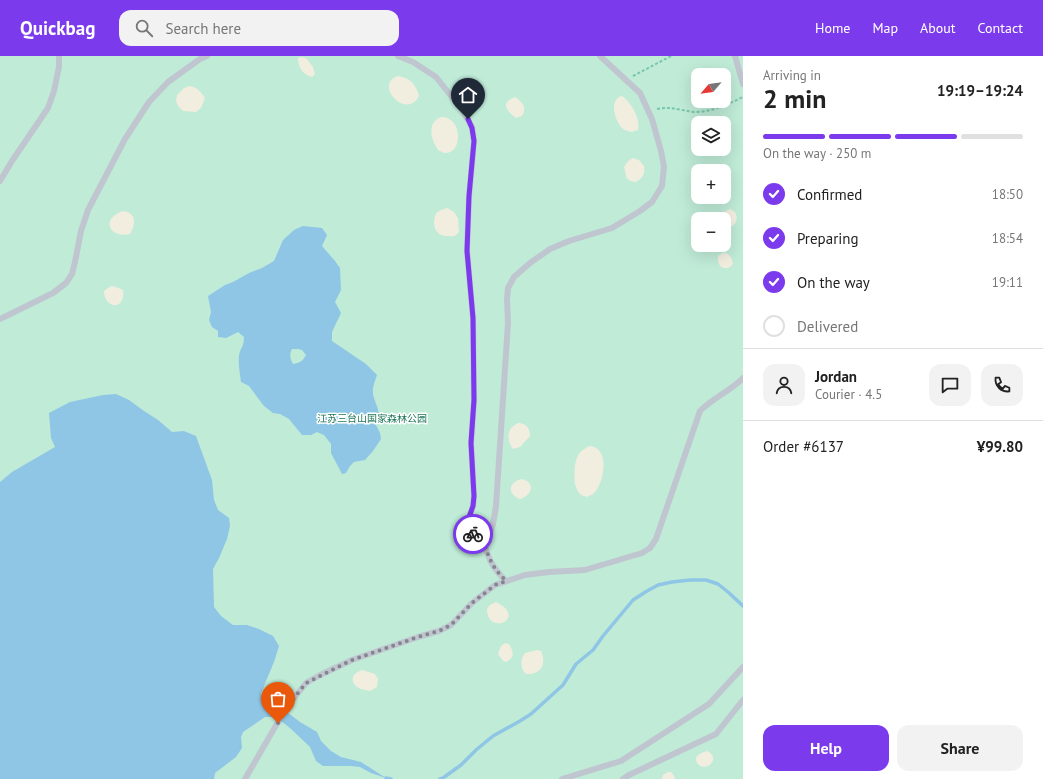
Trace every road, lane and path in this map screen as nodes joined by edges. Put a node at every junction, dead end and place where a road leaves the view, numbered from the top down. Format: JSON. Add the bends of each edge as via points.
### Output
{"nodes":[{"id":1,"x":59,"y":56,"type":"edge"},
{"id":2,"x":207,"y":56,"type":"edge"},
{"id":3,"x":398,"y":56,"type":"edge"},
{"id":4,"x":600,"y":56,"type":"edge"},
{"id":5,"x":672,"y":56,"type":"edge"},
{"id":6,"x":735,"y":56,"type":"edge"},
{"id":7,"x":626,"y":80,"type":"junction"},
{"id":8,"x":743,"y":84,"type":"edge"},
{"id":9,"x":743,"y":97,"type":"edge"},
{"id":10,"x":648,"y":110,"type":"junction"},
{"id":11,"x":0,"y":181,"type":"edge"},
{"id":12,"x":0,"y":319,"type":"edge"},
{"id":13,"x":743,"y":378,"type":"edge"},
{"id":14,"x":482,"y":537,"type":"junction"},
{"id":15,"x":506,"y":581,"type":"junction"},
{"id":16,"x":743,"y":667,"type":"edge"},
{"id":17,"x":743,"y":700,"type":"edge"},
{"id":18,"x":245,"y":779,"type":"edge"},
{"id":19,"x":562,"y":779,"type":"edge"},
{"id":20,"x":623,"y":779,"type":"edge"}],
"edges":[{"from":1,"to":11,"type":"lane","via":[[59,68],[48,108]]},
{"from":2,"to":12,"type":"lane","via":[[168,82],[149,102],[125,139],[88,210],[80,231],[72,274],[66,283],[52,293]]},
{"from":3,"to":14,"type":"lane","via":[[413,62],[436,77],[463,111],[472,128],[474,141],[467,251],[473,318],[474,400],[471,443],[474,496],[468,520],[469,530],[474,536]]},
{"from":4,"to":7,"type":"lane"},
{"from":5,"to":7,"type":"path"},
{"from":6,"to":8,"type":"lane"},
{"from":7,"to":10,"type":"lane","via":[[640,93]]},
{"from":9,"to":10,"type":"path","via":[[705,111],[693,112],[673,108]]},
{"from":10,"to":14,"type":"lane","via":[[664,167],[662,186],[652,202],[612,228],[550,249],[514,277],[508,288],[496,506],[490,533]]},
{"from":13,"to":15,"type":"lane","via":[[707,403],[700,411],[656,539],[650,548],[642,553],[585,570],[549,572]]},
{"from":14,"to":15,"type":"lane","via":[[490,562]]},
{"from":15,"to":18,"type":"lane","via":[[495,585],[472,603],[451,625],[352,660],[306,683],[286,708]]},
{"from":16,"to":19,"type":"lane","via":[[709,704],[621,761]]},
{"from":17,"to":20,"type":"lane","via":[[716,734]]}]}
